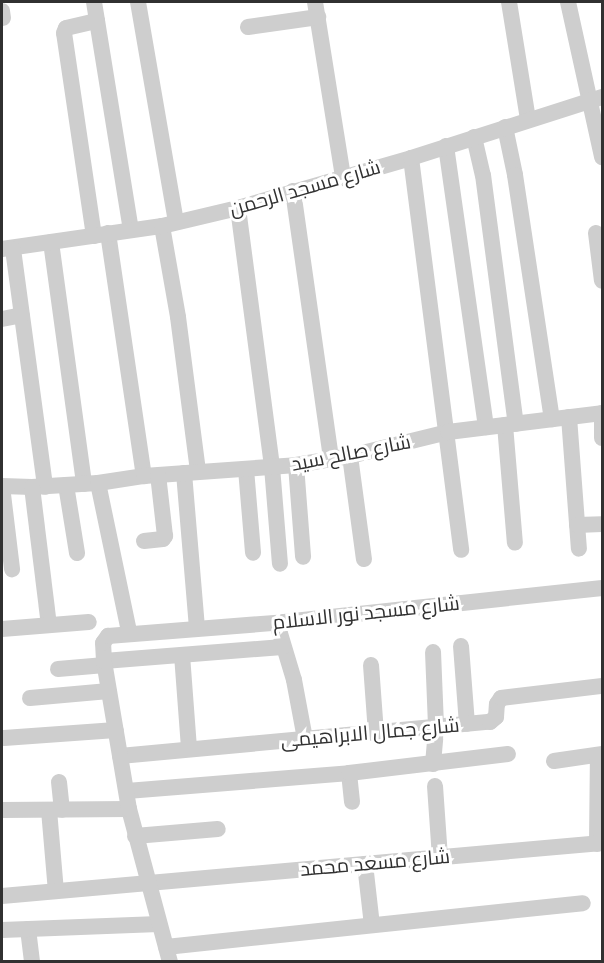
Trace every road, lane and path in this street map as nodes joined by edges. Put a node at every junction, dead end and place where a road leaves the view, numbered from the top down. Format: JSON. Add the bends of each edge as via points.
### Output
{"nodes":[{"id":1,"x":94,"y":2,"type":"edge"},
{"id":2,"x":138,"y":2,"type":"edge"},
{"id":3,"x":510,"y":2,"type":"edge"},
{"id":4,"x":568,"y":2,"type":"edge"},
{"id":5,"x":316,"y":10,"type":"edge"},
{"id":6,"x":97,"y":21,"type":"junction"},
{"id":7,"x":248,"y":27,"type":"dead end"},
{"id":8,"x":596,"y":99,"type":"edge"},
{"id":9,"x":528,"y":119,"type":"junction"},
{"id":10,"x":505,"y":127,"type":"junction"},
{"id":11,"x":474,"y":136,"type":"junction"},
{"id":12,"x":446,"y":146,"type":"junction"},
{"id":13,"x":603,"y":157,"type":"edge"},
{"id":14,"x":411,"y":158,"type":"junction"},
{"id":15,"x":344,"y":176,"type":"junction"},
{"id":16,"x":293,"y":191,"type":"junction"},
{"id":17,"x":238,"y":208,"type":"junction"},
{"id":18,"x":169,"y":224,"type":"junction"},
{"id":19,"x":131,"y":230,"type":"junction"},
{"id":20,"x":596,"y":233,"type":"dead end"},
{"id":21,"x":101,"y":234,"type":"junction"},
{"id":22,"x":51,"y":242,"type":"junction"},
{"id":23,"x":7,"y":249,"type":"edge"},
{"id":24,"x":603,"y":281,"type":"edge"},
{"id":25,"x":22,"y":315,"type":"junction"},
{"id":26,"x":2,"y":318,"type":"edge"},
{"id":27,"x":602,"y":413,"type":"edge"},
{"id":28,"x":569,"y":417,"type":"junction"},
{"id":29,"x":552,"y":419,"type":"junction"},
{"id":30,"x":511,"y":424,"type":"junction"},
{"id":31,"x":486,"y":427,"type":"junction"},
{"id":32,"x":448,"y":432,"type":"junction"},
{"id":33,"x":603,"y":438,"type":"edge"},
{"id":34,"x":350,"y":456,"type":"junction"},
{"id":35,"x":332,"y":459,"type":"junction"},
{"id":36,"x":296,"y":465,"type":"junction"},
{"id":37,"x":272,"y":467,"type":"junction"},
{"id":38,"x":246,"y":469,"type":"junction"},
{"id":39,"x":191,"y":473,"type":"junction"},
{"id":40,"x":151,"y":475,"type":"junction"},
{"id":41,"x":91,"y":484,"type":"junction"},
{"id":42,"x":66,"y":485,"type":"junction"},
{"id":43,"x":2,"y":486,"type":"edge"},
{"id":44,"x":39,"y":487,"type":"junction"},
{"id":45,"x":603,"y":524,"type":"edge"},
{"id":46,"x":577,"y":525,"type":"junction"},
{"id":47,"x":144,"y":541,"type":"dead end"},
{"id":48,"x":515,"y":543,"type":"dead end"},
{"id":49,"x":579,"y":549,"type":"dead end"},
{"id":50,"x":461,"y":550,"type":"dead end"},
{"id":51,"x":77,"y":553,"type":"dead end"},
{"id":52,"x":253,"y":553,"type":"dead end"},
{"id":53,"x":303,"y":557,"type":"dead end"},
{"id":54,"x":364,"y":559,"type":"dead end"},
{"id":55,"x":280,"y":564,"type":"dead end"},
{"id":56,"x":12,"y":569,"type":"dead end"},
{"id":57,"x":603,"y":588,"type":"edge"},
{"id":58,"x":88,"y":622,"type":"dead end"},
{"id":59,"x":285,"y":622,"type":"junction"},
{"id":60,"x":49,"y":625,"type":"junction"},
{"id":61,"x":198,"y":627,"type":"junction"},
{"id":62,"x":2,"y":629,"type":"edge"},
{"id":63,"x":129,"y":632,"type":"junction"},
{"id":64,"x":461,"y":646,"type":"dead end"},
{"id":65,"x":282,"y":647,"type":"junction"},
{"id":66,"x":433,"y":652,"type":"dead end"},
{"id":67,"x":182,"y":655,"type":"junction"},
{"id":68,"x":105,"y":663,"type":"junction"},
{"id":69,"x":371,"y":665,"type":"dead end"},
{"id":70,"x":58,"y":669,"type":"dead end"},
{"id":71,"x":603,"y":686,"type":"edge"},
{"id":72,"x":109,"y":691,"type":"junction"},
{"id":73,"x":30,"y":698,"type":"dead end"},
{"id":74,"x":467,"y":724,"type":"junction"},
{"id":75,"x":436,"y":726,"type":"junction"},
{"id":76,"x":116,"y":730,"type":"junction"},
{"id":77,"x":376,"y":733,"type":"junction"},
{"id":78,"x":4,"y":738,"type":"dead end"},
{"id":79,"x":305,"y":739,"type":"junction"},
{"id":80,"x":189,"y":749,"type":"junction"},
{"id":81,"x":508,"y":754,"type":"dead end"},
{"id":82,"x":601,"y":755,"type":"edge"},
{"id":83,"x":120,"y":756,"type":"junction"},
{"id":84,"x":554,"y":761,"type":"dead end"},
{"id":85,"x":433,"y":764,"type":"junction"},
{"id":86,"x":349,"y":773,"type":"junction"},
{"id":87,"x":59,"y":782,"type":"dead end"},
{"id":88,"x":435,"y":786,"type":"dead end"},
{"id":89,"x":127,"y":791,"type":"junction"},
{"id":90,"x":352,"y":802,"type":"dead end"},
{"id":91,"x":129,"y":809,"type":"junction"},
{"id":92,"x":2,"y":810,"type":"edge"},
{"id":93,"x":55,"y":810,"type":"junction"},
{"id":94,"x":218,"y":829,"type":"dead end"},
{"id":95,"x":135,"y":836,"type":"junction"},
{"id":96,"x":600,"y":843,"type":"edge"},
{"id":97,"x":440,"y":857,"type":"junction"},
{"id":98,"x":365,"y":864,"type":"junction"},
{"id":99,"x":148,"y":882,"type":"junction"},
{"id":100,"x":56,"y":891,"type":"junction"},
{"id":101,"x":2,"y":896,"type":"edge"},
{"id":102,"x":584,"y":903,"type":"dead end"},
{"id":103,"x":159,"y":924,"type":"junction"},
{"id":104,"x":372,"y":925,"type":"junction"},
{"id":105,"x":28,"y":929,"type":"junction"},
{"id":106,"x":2,"y":930,"type":"edge"},
{"id":107,"x":168,"y":954,"type":"edge"},
{"id":108,"x":32,"y":962,"type":"edge"}],
"edges":[{"from":1,"to":6,"type":"street"},
{"from":2,"to":18,"type":"street"},
{"from":3,"to":9,"type":"street"},
{"from":4,"to":8,"type":"street"},
{"from":5,"to":7,"type":"street"},
{"from":5,"to":15,"type":"street"},
{"from":6,"to":19,"type":"street"},
{"from":6,"to":21,"type":"street","via":[[66,28],[64,33]]},
{"from":8,"to":9,"type":"street","name":"شارع مسجد الرحمن"},
{"from":8,"to":13,"type":"street"},
{"from":9,"to":10,"type":"street","name":"شارع مسجد الرحمن"},
{"from":10,"to":11,"type":"street","name":"شارع مسجد الرحمن"},
{"from":10,"to":29,"type":"street"},
{"from":11,"to":12,"type":"street","name":"شارع مسجد الرحمن"},
{"from":11,"to":30,"type":"street","via":[[483,175]]},
{"from":12,"to":14,"type":"street","name":"شارع مسجد الرحمن"},
{"from":12,"to":31,"type":"street"},
{"from":14,"to":15,"type":"street","name":"شارع مسجد الرحمن"},
{"from":14,"to":32,"type":"street"},
{"from":15,"to":16,"type":"street","name":"شارع مسجد الرحمن"},
{"from":16,"to":17,"type":"street","name":"شارع مسجد الرحمن"},
{"from":16,"to":35,"type":"street"},
{"from":17,"to":18,"type":"street","name":"شارع مسجد الرحمن"},
{"from":17,"to":37,"type":"street"},
{"from":18,"to":19,"type":"street","name":"شارع مسجد الرحمن"},
{"from":18,"to":39,"type":"street"},
{"from":19,"to":21,"type":"street","name":"شارع مسجد الرحمن"},
{"from":20,"to":24,"type":"street"},
{"from":21,"to":22,"type":"street","name":"شارع مسجد الرحمن"},
{"from":21,"to":40,"type":"street"},
{"from":22,"to":23,"type":"street","name":"شارع مسجد الرحمن"},
{"from":22,"to":41,"type":"street"},
{"from":23,"to":25,"type":"street"},
{"from":25,"to":26,"type":"street"},
{"from":25,"to":44,"type":"street"},
{"from":27,"to":28,"type":"street","name":"شارع صالح سيد"},
{"from":27,"to":33,"type":"street"},
{"from":28,"to":29,"type":"street","name":"شارع صالح سيد"},
{"from":28,"to":46,"type":"street"},
{"from":29,"to":30,"type":"street","name":"شارع صالح سيد"},
{"from":30,"to":31,"type":"street","name":"شارع صالح سيد"},
{"from":30,"to":48,"type":"street"},
{"from":31,"to":32,"type":"street","name":"شارع صالح سيد"},
{"from":32,"to":34,"type":"street","name":"شارع صالح سيد"},
{"from":32,"to":50,"type":"street"},
{"from":34,"to":35,"type":"street","name":"شارع صالح سيد"},
{"from":34,"to":54,"type":"street"},
{"from":35,"to":36,"type":"street","name":"شارع صالح سيد"},
{"from":36,"to":37,"type":"street","name":"شارع صالح سيد"},
{"from":36,"to":53,"type":"street"},
{"from":37,"to":38,"type":"street","name":"شارع صالح سيد"},
{"from":37,"to":55,"type":"street"},
{"from":38,"to":39,"type":"street","name":"شارع صالح سيد"},
{"from":38,"to":52,"type":"street"},
{"from":39,"to":40,"type":"street","name":"شارع صالح سيد"},
{"from":39,"to":61,"type":"street"},
{"from":40,"to":41,"type":"street","name":"شارع صالح سيد"},
{"from":40,"to":47,"type":"street","via":[[165,537]]},
{"from":41,"to":42,"type":"street","name":"شارع صالح سيد"},
{"from":41,"to":63,"type":"street"},
{"from":42,"to":44,"type":"street","name":"شارع صالح سيد"},
{"from":42,"to":51,"type":"street"},
{"from":43,"to":44,"type":"street","name":"شارع صالح سيد"},
{"from":43,"to":56,"type":"street"},
{"from":44,"to":60,"type":"street"},
{"from":45,"to":46,"type":"street"},
{"from":46,"to":49,"type":"street"},
{"from":57,"to":59,"type":"street","name":"شارع مسجد نور الاسلام"},
{"from":58,"to":60,"type":"street"},
{"from":59,"to":61,"type":"street","name":"شارع مسجد نور الاسلام"},
{"from":59,"to":65,"type":"street","via":[[279,630]]},
{"from":60,"to":62,"type":"street"},
{"from":61,"to":63,"type":"street","name":"شارع مسجد نور الاسلام"},
{"from":63,"to":68,"type":"street","name":"شارع مسجد نور الاسلام","via":[[104,639]]},
{"from":64,"to":74,"type":"street"},
{"from":65,"to":67,"type":"street"},
{"from":65,"to":79,"type":"street","via":[[294,680]]},
{"from":66,"to":75,"type":"street"},
{"from":67,"to":68,"type":"street"},
{"from":67,"to":80,"type":"street"},
{"from":68,"to":70,"type":"street"},
{"from":68,"to":72,"type":"street"},
{"from":69,"to":77,"type":"street"},
{"from":71,"to":74,"type":"street","name":"شارع جمال الابراهيمى","via":[[501,698],[493,720]]},
{"from":72,"to":73,"type":"street"},
{"from":72,"to":76,"type":"street"},
{"from":74,"to":75,"type":"street","name":"شارع جمال الابراهيمى"},
{"from":75,"to":77,"type":"street","name":"شارع جمال الابراهيمى"},
{"from":75,"to":85,"type":"street"},
{"from":76,"to":78,"type":"street"},
{"from":76,"to":83,"type":"street"},
{"from":77,"to":79,"type":"street","name":"شارع جمال الابراهيمى"},
{"from":79,"to":80,"type":"street","name":"شارع جمال الابراهيمى"},
{"from":80,"to":83,"type":"street","name":"شارع جمال الابراهيمى"},
{"from":81,"to":85,"type":"street"},
{"from":82,"to":84,"type":"street"},
{"from":82,"to":96,"type":"street"},
{"from":83,"to":89,"type":"street"},
{"from":85,"to":86,"type":"street"},
{"from":86,"to":89,"type":"street"},
{"from":86,"to":90,"type":"street"},
{"from":87,"to":93,"type":"street"},
{"from":88,"to":97,"type":"street"},
{"from":89,"to":91,"type":"street"},
{"from":91,"to":93,"type":"street"},
{"from":91,"to":95,"type":"street"},
{"from":92,"to":93,"type":"street"},
{"from":93,"to":100,"type":"street"},
{"from":94,"to":95,"type":"street"},
{"from":95,"to":99,"type":"street"},
{"from":96,"to":97,"type":"street","name":"شارع مسعد محمد"},
{"from":97,"to":98,"type":"street","name":"شارع مسعد محمد"},
{"from":98,"to":99,"type":"street","name":"شارع مسعد محمد"},
{"from":98,"to":104,"type":"street"},
{"from":99,"to":100,"type":"street","name":"شارع مسعد محمد"},
{"from":99,"to":103,"type":"street"},
{"from":100,"to":101,"type":"street","name":"شارع مسعد محمد"},
{"from":102,"to":104,"type":"street"},
{"from":103,"to":105,"type":"street"},
{"from":103,"to":107,"type":"street"},
{"from":104,"to":107,"type":"street"},
{"from":105,"to":106,"type":"street"},
{"from":105,"to":108,"type":"street"}]}
